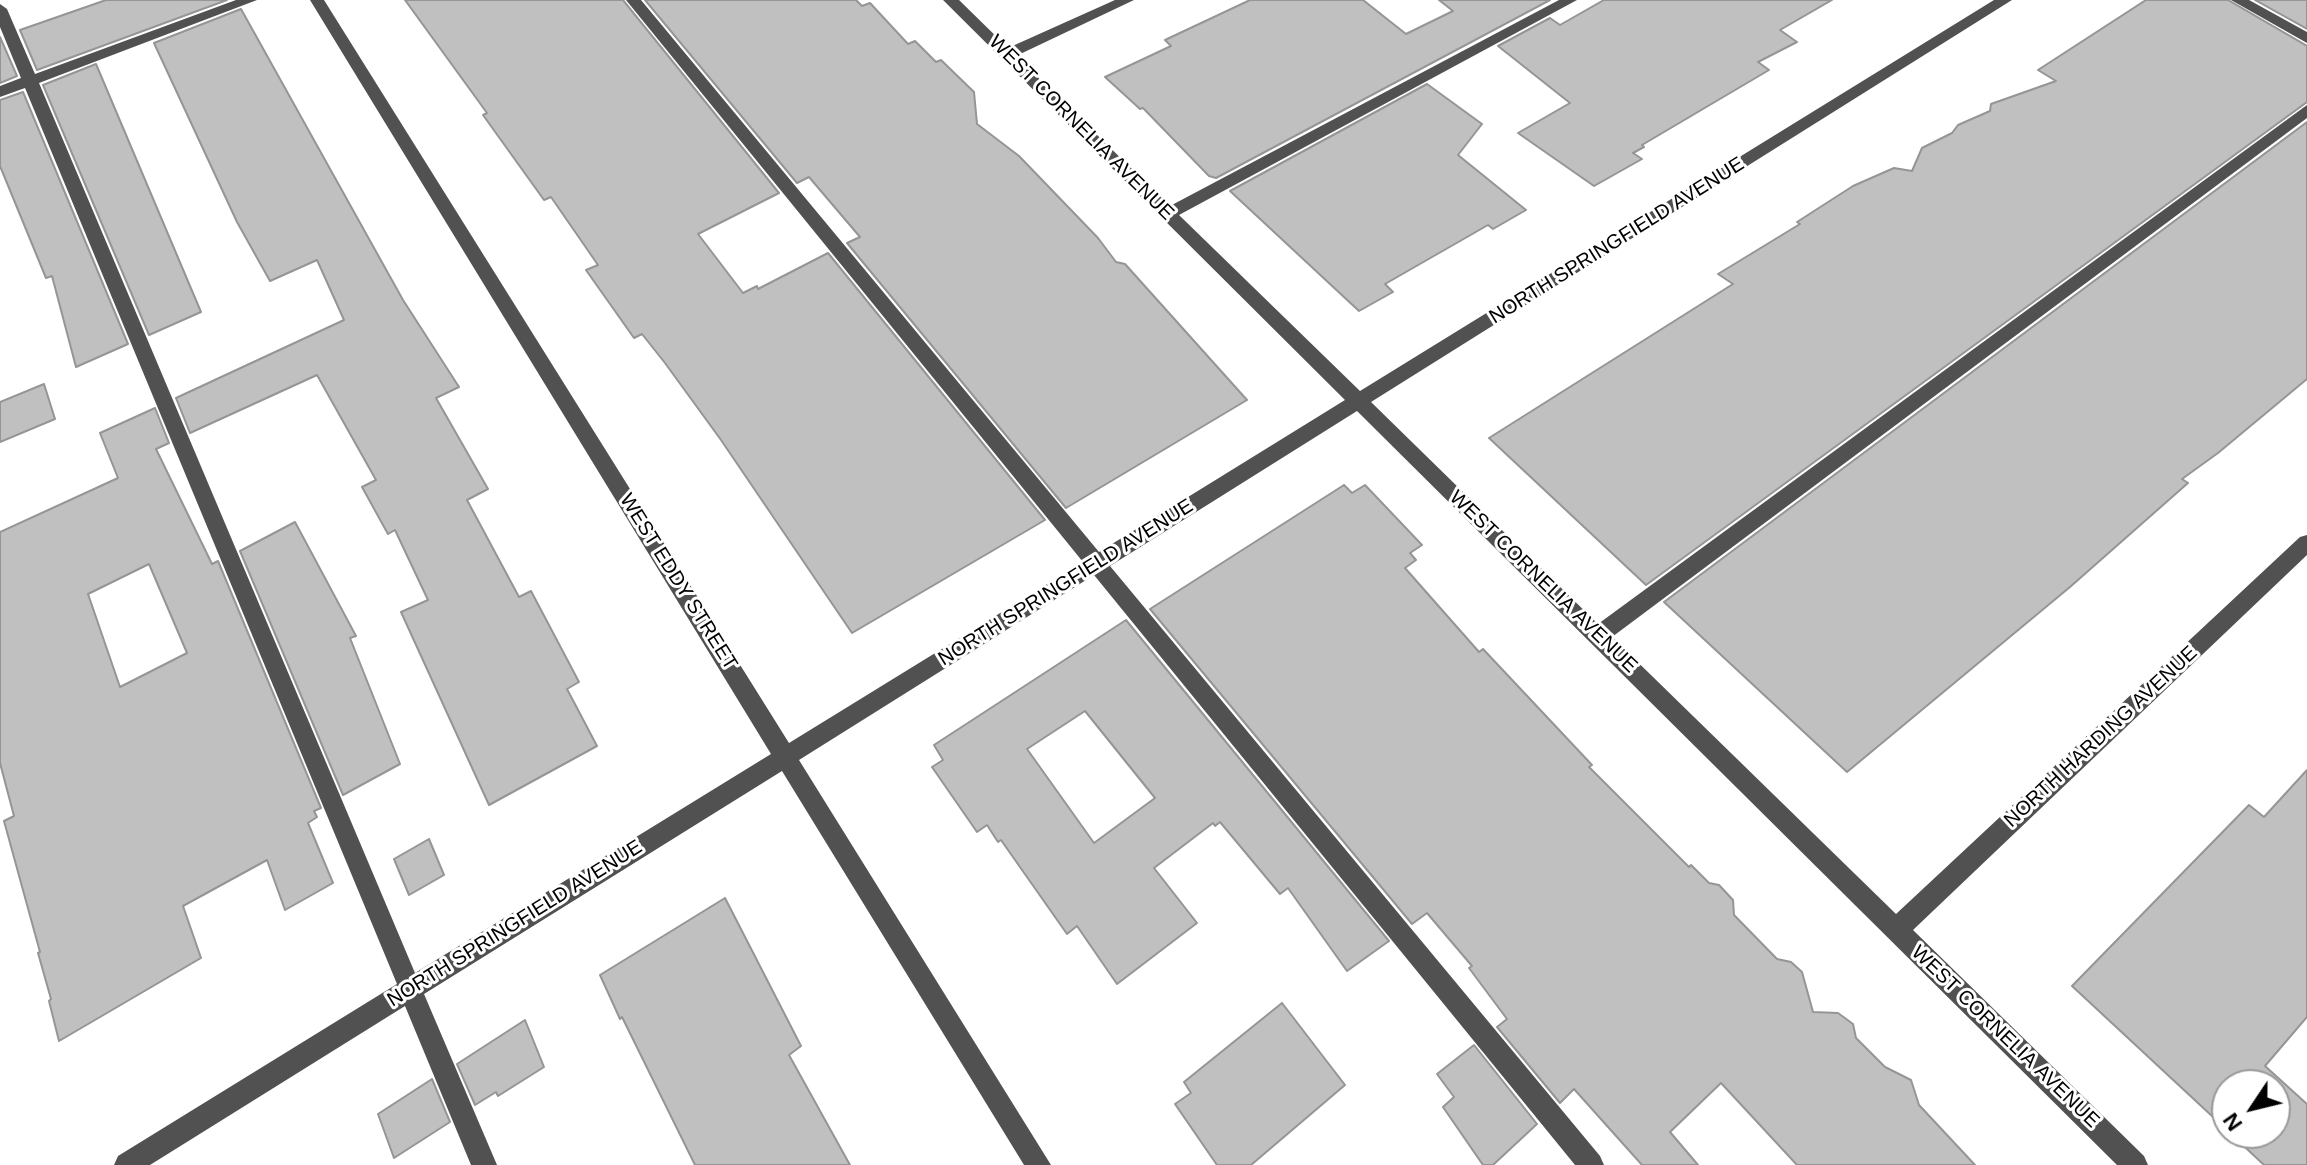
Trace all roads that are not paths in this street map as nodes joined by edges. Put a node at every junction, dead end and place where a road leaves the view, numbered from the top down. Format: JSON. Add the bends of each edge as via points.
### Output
{"nodes":[{"id":1,"x":250,"y":0,"type":"edge"},
{"id":2,"x":317,"y":0,"type":"edge"},
{"id":3,"x":633,"y":0,"type":"edge"},
{"id":4,"x":950,"y":0,"type":"edge"},
{"id":5,"x":1127,"y":0,"type":"edge"},
{"id":6,"x":1570,"y":0,"type":"edge"},
{"id":7,"x":2005,"y":0,"type":"edge"},
{"id":8,"x":2238,"y":0,"type":"edge"},
{"id":9,"x":0,"y":9,"type":"edge"},
{"id":10,"x":2307,"y":38,"type":"edge"},
{"id":11,"x":1006,"y":55,"type":"junction"},
{"id":12,"x":30,"y":81,"type":"junction"},
{"id":13,"x":0,"y":92,"type":"edge"},
{"id":14,"x":2307,"y":110,"type":"edge"},
{"id":15,"x":1168,"y":214,"type":"junction"},
{"id":16,"x":1358,"y":401,"type":"junction"},
{"id":17,"x":2307,"y":543,"type":"edge"},
{"id":18,"x":1095,"y":564,"type":"junction"},
{"id":19,"x":1598,"y":636,"type":"junction"},
{"id":20,"x":785,"y":756,"type":"junction"},
{"id":21,"x":1896,"y":930,"type":"junction"},
{"id":22,"x":409,"y":990,"type":"junction"},
{"id":23,"x":127,"y":1165,"type":"edge"},
{"id":24,"x":484,"y":1165,"type":"edge"},
{"id":25,"x":1038,"y":1165,"type":"edge"},
{"id":26,"x":1591,"y":1165,"type":"edge"},
{"id":27,"x":2135,"y":1165,"type":"edge"}],
"edges":[{"from":1,"to":12,"type":"street"},
{"from":2,"to":20,"type":"street","name":"WEST EDDY STREET"},
{"from":3,"to":18,"type":"street"},
{"from":4,"to":11,"type":"street","name":"WEST CORNELIA AVENUE"},
{"from":5,"to":11,"type":"street"},
{"from":6,"to":15,"type":"street"},
{"from":7,"to":16,"type":"street","name":"NORTH SPRINGFIELD AVENUE"},
{"from":8,"to":10,"type":"street"},
{"from":9,"to":12,"type":"street"},
{"from":11,"to":15,"type":"street","name":"WEST CORNELIA AVENUE"},
{"from":12,"to":13,"type":"street"},
{"from":12,"to":22,"type":"street"},
{"from":14,"to":19,"type":"street"},
{"from":15,"to":16,"type":"street","name":"WEST CORNELIA AVENUE"},
{"from":16,"to":18,"type":"street","name":"NORTH SPRINGFIELD AVENUE"},
{"from":16,"to":19,"type":"street","name":"WEST CORNELIA AVENUE"},
{"from":17,"to":21,"type":"street","name":"NORTH HARDING AVENUE"},
{"from":18,"to":20,"type":"street","name":"NORTH SPRINGFIELD AVENUE"},
{"from":18,"to":26,"type":"street"},
{"from":19,"to":21,"type":"street","name":"WEST CORNELIA AVENUE"},
{"from":20,"to":22,"type":"street","name":"NORTH SPRINGFIELD AVENUE"},
{"from":20,"to":25,"type":"street","name":"WEST EDDY STREET"},
{"from":21,"to":27,"type":"street","name":"WEST CORNELIA AVENUE"},
{"from":22,"to":23,"type":"street","name":"NORTH SPRINGFIELD AVENUE"},
{"from":22,"to":24,"type":"street"}]}
